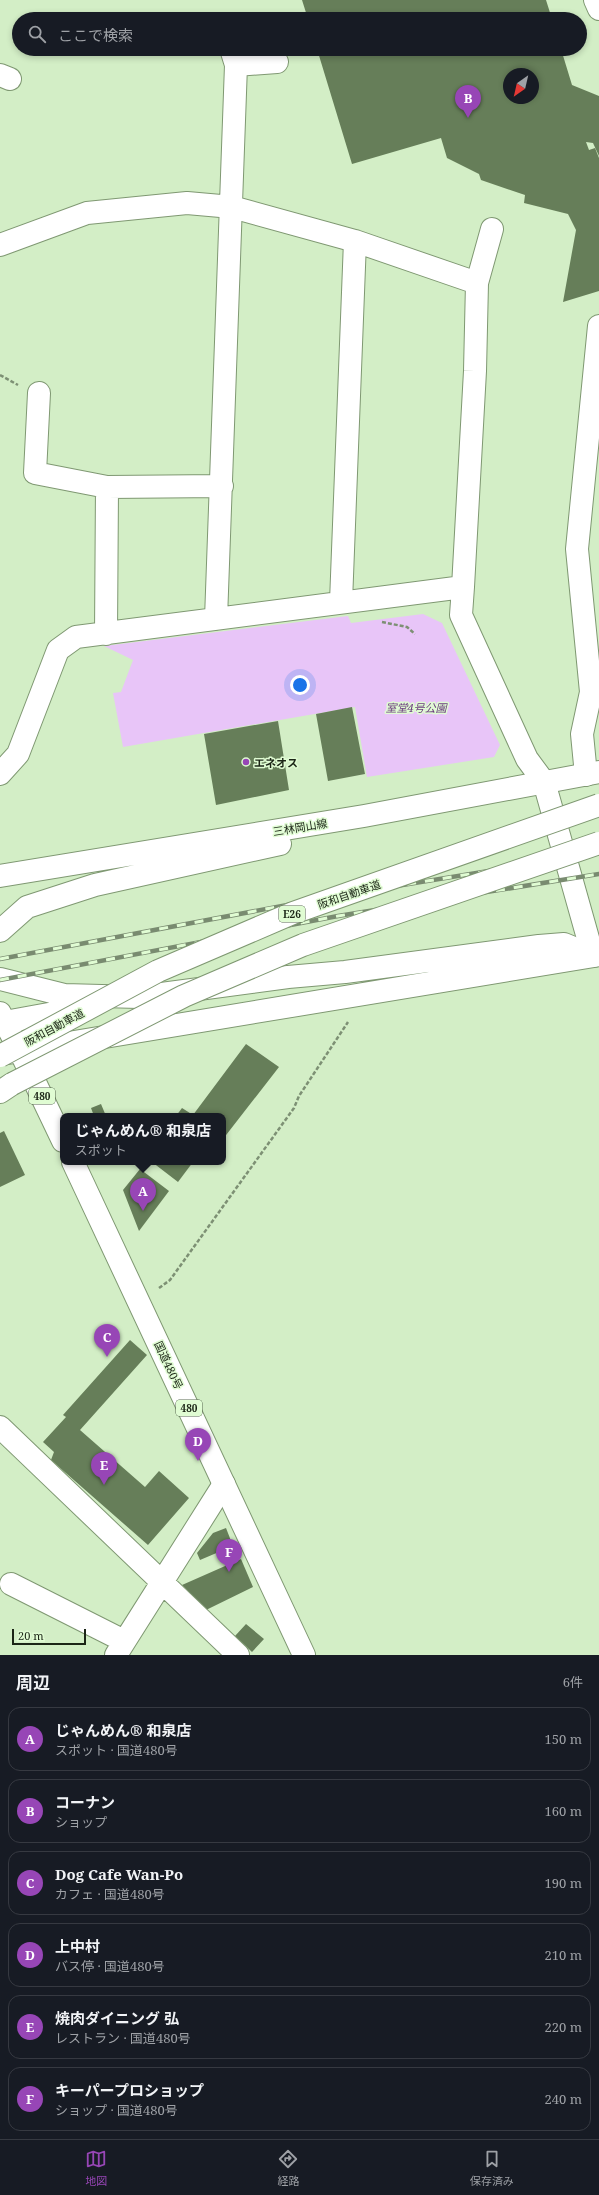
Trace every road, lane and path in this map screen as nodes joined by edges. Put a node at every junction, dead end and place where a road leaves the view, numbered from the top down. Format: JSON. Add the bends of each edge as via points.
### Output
{"nodes":[{"id":1,"x":595,"y":0,"type":"edge"},
{"id":2,"x":599,"y":9,"type":"edge"},
{"id":3,"x":233,"y":57,"type":"edge"},
{"id":4,"x":277,"y":62,"type":"dead end"},
{"id":5,"x":232,"y":207,"type":"junction"},
{"id":6,"x":492,"y":229,"type":"dead end"},
{"id":7,"x":355,"y":241,"type":"junction"},
{"id":8,"x":0,"y":245,"type":"edge"},
{"id":9,"x":477,"y":283,"type":"junction"},
{"id":10,"x":599,"y":326,"type":"edge"},
{"id":11,"x":39,"y":393,"type":"dead end"},
{"id":12,"x":222,"y":486,"type":"junction"},
{"id":13,"x":107,"y":487,"type":"junction"},
{"id":14,"x":463,"y":587,"type":"junction"},
{"id":15,"x":341,"y":602,"type":"junction"},
{"id":16,"x":216,"y":619,"type":"junction"},
{"id":17,"x":106,"y":634,"type":"junction"},
{"id":18,"x":595,"y":696,"type":"edge"},
{"id":19,"x":0,"y":774,"type":"edge"},
{"id":20,"x":593,"y":774,"type":"edge"},
{"id":21,"x":544,"y":782,"type":"junction"},
{"id":22,"x":599,"y":805,"type":"edge"},
{"id":23,"x":364,"y":816,"type":"junction"},
{"id":24,"x":599,"y":843,"type":"edge"},
{"id":25,"x":0,"y":876,"type":"edge"},
{"id":26,"x":0,"y":931,"type":"edge"},
{"id":27,"x":596,"y":955,"type":"edge"},
{"id":28,"x":0,"y":979,"type":"edge"},
{"id":29,"x":139,"y":997,"type":"junction"},
{"id":30,"x":2,"y":1019,"type":"edge"},
{"id":31,"x":348,"y":1022,"type":"dead end"},
{"id":32,"x":7,"y":1054,"type":"edge"},
{"id":33,"x":0,"y":1092,"type":"edge"},
{"id":34,"x":60,"y":1136,"type":"edge"},
{"id":35,"x":74,"y":1165,"type":"edge"},
{"id":36,"x":154,"y":1291,"type":"dead end"},
{"id":37,"x":0,"y":1427,"type":"edge"},
{"id":38,"x":224,"y":1484,"type":"junction"},
{"id":39,"x":162,"y":1582,"type":"junction"},
{"id":40,"x":11,"y":1584,"type":"dead end"},
{"id":41,"x":120,"y":1648,"type":"edge"},
{"id":42,"x":238,"y":1655,"type":"edge"},
{"id":43,"x":304,"y":1655,"type":"edge"}],
"edges":[{"from":1,"to":2,"type":"main road"},
{"from":3,"to":4,"type":"main road"},
{"from":3,"to":5,"type":"main road"},
{"from":5,"to":7,"type":"main road"},
{"from":5,"to":8,"type":"main road","via":[[187,203],[87,212]]},
{"from":5,"to":12,"type":"main road"},
{"from":6,"to":9,"type":"main road"},
{"from":7,"to":9,"type":"main road"},
{"from":7,"to":15,"type":"main road"},
{"from":9,"to":14,"type":"main road","via":[[475,371]]},
{"from":10,"to":18,"type":"main road","via":[[576,549]]},
{"from":11,"to":13,"type":"main road","via":[[35,473]]},
{"from":12,"to":13,"type":"main road"},
{"from":12,"to":16,"type":"main road"},
{"from":13,"to":17,"type":"main road"},
{"from":14,"to":15,"type":"main road"},
{"from":14,"to":21,"type":"main road","via":[[461,615],[527,759]]},
{"from":15,"to":16,"type":"main road"},
{"from":16,"to":17,"type":"main road"},
{"from":17,"to":19,"type":"main road","via":[[76,637],[58,650],[18,754]]},
{"from":18,"to":20,"type":"main road","via":[[582,734]]},
{"from":20,"to":21,"type":"main road","name":"三林岡山線"},
{"from":21,"to":23,"type":"main road","name":"三林岡山線"},
{"from":21,"to":27,"type":"main road"},
{"from":22,"to":32,"type":"main road","name":"阪和自動車道","number":"E26","bridge":true,"via":[[294,913],[158,971]]},
{"from":23,"to":25,"type":"main road","name":"三林岡山線"},
{"from":23,"to":26,"type":"main road","via":[[286,843],[87,887],[27,907]]},
{"from":24,"to":33,"type":"main road","bridge":true,"via":[[303,945],[184,996]]},
{"from":27,"to":29,"type":"main road","via":[[564,944],[539,946]]},
{"from":27,"to":32,"type":"main road"},
{"from":28,"to":29,"type":"main road","via":[[64,995]]},
{"from":29,"to":30,"type":"main road"},
{"from":30,"to":32,"type":"main road","number":"480"},
{"from":31,"to":36,"type":"path","via":[[298,1096],[290,1115],[170,1280]]},
{"from":32,"to":34,"type":"main road","number":"480"},
{"from":35,"to":38,"type":"main road","name":"国道480号","number":"480"},
{"from":37,"to":39,"type":"main road"},
{"from":38,"to":39,"type":"main road"},
{"from":38,"to":43,"type":"main road","name":"国道480号","number":"480"},
{"from":39,"to":41,"type":"main road"},
{"from":39,"to":42,"type":"main road"},
{"from":40,"to":41,"type":"main road"}]}
